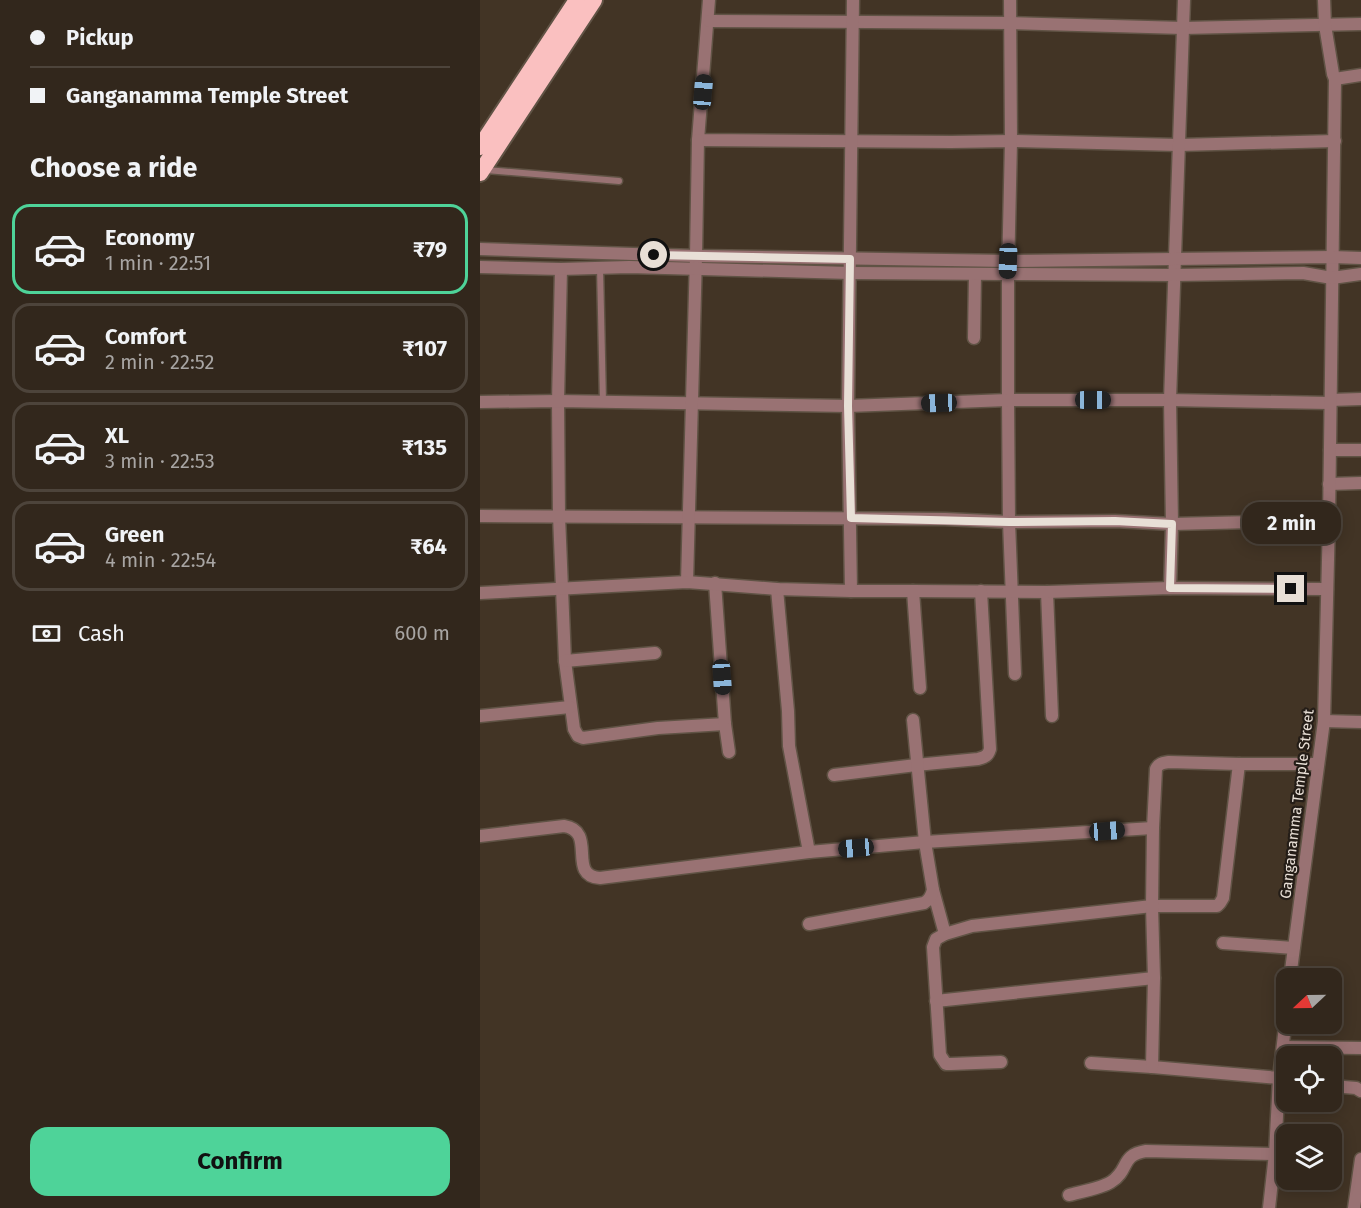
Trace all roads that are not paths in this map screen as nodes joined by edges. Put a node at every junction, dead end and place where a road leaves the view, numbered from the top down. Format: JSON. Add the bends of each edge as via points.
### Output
{"nodes":[{"id":1,"x":578,"y":0,"type":"edge"},
{"id":2,"x":594,"y":0,"type":"edge"},
{"id":3,"x":710,"y":0,"type":"edge"},
{"id":4,"x":853,"y":0,"type":"edge"},
{"id":5,"x":1010,"y":0,"type":"edge"},
{"id":6,"x":1184,"y":0,"type":"edge"},
{"id":7,"x":1324,"y":0,"type":"edge"},
{"id":8,"x":709,"y":21,"type":"junction"},
{"id":9,"x":853,"y":22,"type":"junction"},
{"id":10,"x":1011,"y":24,"type":"junction"},
{"id":11,"x":1361,"y":24,"type":"edge"},
{"id":12,"x":1325,"y":25,"type":"junction"},
{"id":13,"x":1183,"y":28,"type":"junction"},
{"id":14,"x":1361,"y":75,"type":"edge"},
{"id":15,"x":1335,"y":79,"type":"junction"},
{"id":16,"x":698,"y":140,"type":"junction"},
{"id":17,"x":851,"y":141,"type":"junction"},
{"id":18,"x":1011,"y":141,"type":"junction"},
{"id":19,"x":1335,"y":141,"type":"junction"},
{"id":20,"x":1179,"y":145,"type":"junction"},
{"id":21,"x":480,"y":147,"type":"edge"},
{"id":22,"x":481,"y":171,"type":"edge"},
{"id":23,"x":619,"y":180,"type":"dead end"},
{"id":24,"x":480,"y":249,"type":"edge"},
{"id":25,"x":503,"y":250,"type":"junction"},
{"id":26,"x":696,"y":256,"type":"junction"},
{"id":27,"x":1332,"y":257,"type":"junction"},
{"id":28,"x":1361,"y":258,"type":"edge"},
{"id":29,"x":850,"y":259,"type":"junction"},
{"id":30,"x":1175,"y":259,"type":"junction"},
{"id":31,"x":1008,"y":261,"type":"junction"},
{"id":32,"x":480,"y":267,"type":"edge"},
{"id":33,"x":503,"y":268,"type":"junction"},
{"id":34,"x":600,"y":268,"type":"junction"},
{"id":35,"x":561,"y":269,"type":"junction"},
{"id":36,"x":695,"y":270,"type":"junction"},
{"id":37,"x":850,"y":273,"type":"junction"},
{"id":38,"x":975,"y":274,"type":"junction"},
{"id":39,"x":1008,"y":274,"type":"junction"},
{"id":40,"x":1361,"y":274,"type":"edge"},
{"id":41,"x":1174,"y":275,"type":"junction"},
{"id":42,"x":1332,"y":278,"type":"junction"},
{"id":43,"x":974,"y":338,"type":"dead end"},
{"id":44,"x":1361,"y":399,"type":"edge"},
{"id":45,"x":1008,"y":400,"type":"junction"},
{"id":46,"x":1170,"y":400,"type":"junction"},
{"id":47,"x":558,"y":401,"type":"junction"},
{"id":48,"x":480,"y":402,"type":"edge"},
{"id":49,"x":603,"y":402,"type":"junction"},
{"id":50,"x":1330,"y":402,"type":"junction"},
{"id":51,"x":692,"y":404,"type":"junction"},
{"id":52,"x":848,"y":406,"type":"junction"},
{"id":53,"x":1330,"y":450,"type":"junction"},
{"id":54,"x":1361,"y":450,"type":"edge"},
{"id":55,"x":1361,"y":483,"type":"edge"},
{"id":56,"x":1329,"y":484,"type":"junction"},
{"id":57,"x":480,"y":516,"type":"edge"},
{"id":58,"x":560,"y":516,"type":"junction"},
{"id":59,"x":689,"y":518,"type":"junction"},
{"id":60,"x":851,"y":518,"type":"junction"},
{"id":61,"x":1329,"y":520,"type":"junction"},
{"id":62,"x":1009,"y":522,"type":"junction"},
{"id":63,"x":1172,"y":524,"type":"junction"},
{"id":64,"x":687,"y":582,"type":"junction"},
{"id":65,"x":715,"y":584,"type":"junction"},
{"id":66,"x":1170,"y":588,"type":"junction"},
{"id":67,"x":777,"y":589,"type":"junction"},
{"id":68,"x":1327,"y":589,"type":"junction"},
{"id":69,"x":562,"y":590,"type":"junction"},
{"id":70,"x":851,"y":591,"type":"junction"},
{"id":71,"x":913,"y":591,"type":"junction"},
{"id":72,"x":981,"y":591,"type":"junction"},
{"id":73,"x":1011,"y":592,"type":"junction"},
{"id":74,"x":1047,"y":592,"type":"junction"},
{"id":75,"x":480,"y":593,"type":"edge"},
{"id":76,"x":656,"y":653,"type":"dead end"},
{"id":77,"x":566,"y":661,"type":"junction"},
{"id":78,"x":1015,"y":674,"type":"dead end"},
{"id":79,"x":920,"y":688,"type":"dead end"},
{"id":80,"x":570,"y":707,"type":"junction"},
{"id":81,"x":480,"y":716,"type":"edge"},
{"id":82,"x":1052,"y":716,"type":"dead end"},
{"id":83,"x":913,"y":720,"type":"dead end"},
{"id":84,"x":1324,"y":721,"type":"junction"},
{"id":85,"x":1361,"y":722,"type":"edge"},
{"id":86,"x":725,"y":724,"type":"junction"},
{"id":87,"x":729,"y":752,"type":"dead end"},
{"id":88,"x":1239,"y":764,"type":"junction"},
{"id":89,"x":1318,"y":764,"type":"junction"},
{"id":90,"x":916,"y":765,"type":"junction"},
{"id":91,"x":834,"y":775,"type":"dead end"},
{"id":92,"x":1153,"y":828,"type":"junction"},
{"id":93,"x":480,"y":836,"type":"edge"},
{"id":94,"x":925,"y":842,"type":"junction"},
{"id":95,"x":809,"y":852,"type":"junction"},
{"id":96,"x":933,"y":890,"type":"junction"},
{"id":97,"x":1152,"y":906,"type":"junction"},
{"id":98,"x":809,"y":924,"type":"dead end"},
{"id":99,"x":945,"y":933,"type":"junction"},
{"id":100,"x":1223,"y":943,"type":"dead end"},
{"id":101,"x":1293,"y":948,"type":"junction"},
{"id":102,"x":1291,"y":968,"type":"edge"},
{"id":103,"x":1154,"y":978,"type":"junction"},
{"id":104,"x":936,"y":1001,"type":"junction"},
{"id":105,"x":1342,"y":1048,"type":"edge"},
{"id":106,"x":1361,"y":1048,"type":"edge"},
{"id":107,"x":1001,"y":1062,"type":"dead end"},
{"id":108,"x":1091,"y":1063,"type":"dead end"},
{"id":109,"x":1152,"y":1067,"type":"junction"},
{"id":110,"x":1276,"y":1080,"type":"edge"},
{"id":111,"x":1342,"y":1087,"type":"edge"},
{"id":112,"x":1361,"y":1090,"type":"edge"},
{"id":113,"x":1280,"y":1112,"type":"edge"},
{"id":114,"x":1275,"y":1154,"type":"junction"},
{"id":115,"x":1361,"y":1159,"type":"edge"},
{"id":116,"x":1069,"y":1195,"type":"dead end"},
{"id":117,"x":1269,"y":1208,"type":"edge"},
{"id":118,"x":1354,"y":1208,"type":"edge"}],
"edges":[{"from":1,"to":21,"type":"highway"},
{"from":2,"to":22,"type":"highway"},
{"from":3,"to":8,"type":"street"},
{"from":4,"to":9,"type":"street"},
{"from":5,"to":10,"type":"street"},
{"from":6,"to":13,"type":"street"},
{"from":7,"to":12,"type":"street","name":"Ganganamma Temple Street"},
{"from":8,"to":9,"type":"street"},
{"from":8,"to":16,"type":"street"},
{"from":9,"to":10,"type":"street"},
{"from":9,"to":17,"type":"street"},
{"from":10,"to":13,"type":"street"},
{"from":10,"to":18,"type":"street"},
{"from":11,"to":12,"type":"street"},
{"from":12,"to":13,"type":"street"},
{"from":12,"to":15,"type":"street","name":"Ganganamma Temple Street"},
{"from":13,"to":20,"type":"street"},
{"from":14,"to":15,"type":"street"},
{"from":15,"to":19,"type":"street","name":"Ganganamma Temple Street"},
{"from":16,"to":17,"type":"street"},
{"from":16,"to":26,"type":"street"},
{"from":17,"to":18,"type":"street"},
{"from":17,"to":29,"type":"street"},
{"from":18,"to":20,"type":"street"},
{"from":18,"to":31,"type":"street"},
{"from":19,"to":20,"type":"street"},
{"from":19,"to":27,"type":"street","name":"Ganganamma Temple Street"},
{"from":20,"to":30,"type":"street"},
{"from":22,"to":23,"type":"lane"},
{"from":24,"to":25,"type":"street"},
{"from":25,"to":26,"type":"street"},
{"from":25,"to":33,"type":"street"},
{"from":26,"to":29,"type":"street"},
{"from":26,"to":36,"type":"street"},
{"from":27,"to":28,"type":"street"},
{"from":27,"to":30,"type":"street"},
{"from":27,"to":42,"type":"street","name":"Ganganamma Temple Street"},
{"from":29,"to":31,"type":"street"},
{"from":29,"to":37,"type":"street"},
{"from":30,"to":31,"type":"street"},
{"from":30,"to":41,"type":"street"},
{"from":31,"to":39,"type":"street"},
{"from":32,"to":33,"type":"street"},
{"from":33,"to":35,"type":"street"},
{"from":34,"to":35,"type":"street"},
{"from":34,"to":36,"type":"street"},
{"from":34,"to":49,"type":"lane"},
{"from":35,"to":47,"type":"street"},
{"from":36,"to":37,"type":"street"},
{"from":36,"to":51,"type":"street"},
{"from":37,"to":38,"type":"street"},
{"from":37,"to":52,"type":"street"},
{"from":38,"to":39,"type":"street"},
{"from":38,"to":43,"type":"street"},
{"from":39,"to":41,"type":"street"},
{"from":39,"to":45,"type":"street"},
{"from":40,"to":42,"type":"street"},
{"from":41,"to":42,"type":"street","via":[[1304,273]]},
{"from":41,"to":46,"type":"street"},
{"from":42,"to":50,"type":"street","name":"Ganganamma Temple Street"},
{"from":44,"to":50,"type":"street"},
{"from":45,"to":46,"type":"street"},
{"from":45,"to":52,"type":"street"},
{"from":45,"to":62,"type":"street"},
{"from":46,"to":50,"type":"street"},
{"from":46,"to":63,"type":"street"},
{"from":47,"to":48,"type":"street"},
{"from":47,"to":49,"type":"street"},
{"from":47,"to":58,"type":"street"},
{"from":49,"to":51,"type":"street"},
{"from":50,"to":53,"type":"street","name":"Ganganamma Temple Street"},
{"from":51,"to":52,"type":"street"},
{"from":51,"to":59,"type":"street"},
{"from":52,"to":60,"type":"street"},
{"from":53,"to":54,"type":"street"},
{"from":53,"to":56,"type":"street","name":"Ganganamma Temple Street"},
{"from":55,"to":56,"type":"street"},
{"from":56,"to":61,"type":"street","name":"Ganganamma Temple Street"},
{"from":57,"to":58,"type":"street"},
{"from":58,"to":59,"type":"street"},
{"from":58,"to":69,"type":"street"},
{"from":59,"to":60,"type":"street"},
{"from":59,"to":64,"type":"street"},
{"from":60,"to":62,"type":"street"},
{"from":60,"to":70,"type":"street"},
{"from":61,"to":63,"type":"street"},
{"from":61,"to":68,"type":"street","name":"Ganganamma Temple Street"},
{"from":62,"to":63,"type":"street"},
{"from":62,"to":73,"type":"street"},
{"from":63,"to":66,"type":"street"},
{"from":64,"to":65,"type":"street"},
{"from":64,"to":69,"type":"street"},
{"from":65,"to":67,"type":"street"},
{"from":65,"to":86,"type":"street"},
{"from":66,"to":68,"type":"street"},
{"from":66,"to":74,"type":"street"},
{"from":67,"to":70,"type":"street"},
{"from":67,"to":95,"type":"street","via":[[789,746]]},
{"from":68,"to":84,"type":"street","name":"Ganganamma Temple Street"},
{"from":69,"to":75,"type":"street"},
{"from":69,"to":77,"type":"street"},
{"from":70,"to":71,"type":"street"},
{"from":71,"to":72,"type":"street"},
{"from":71,"to":79,"type":"street"},
{"from":72,"to":73,"type":"street"},
{"from":72,"to":90,"type":"street","via":[[989,754],[978,759]]},
{"from":73,"to":74,"type":"street"},
{"from":73,"to":78,"type":"street"},
{"from":74,"to":82,"type":"street"},
{"from":76,"to":77,"type":"street"},
{"from":77,"to":80,"type":"street"},
{"from":80,"to":81,"type":"street"},
{"from":80,"to":86,"type":"street","via":[[580,738]]},
{"from":83,"to":90,"type":"street"},
{"from":84,"to":85,"type":"street"},
{"from":84,"to":89,"type":"street","name":"Ganganamma Temple Street"},
{"from":86,"to":87,"type":"street"},
{"from":88,"to":89,"type":"street"},
{"from":88,"to":92,"type":"street","via":[[1158,765]]},
{"from":88,"to":97,"type":"street","via":[[1220,903],[1213,907]]},
{"from":89,"to":101,"type":"street","name":"Ganganamma Temple Street"},
{"from":90,"to":91,"type":"street"},
{"from":90,"to":94,"type":"street"},
{"from":92,"to":94,"type":"street"},
{"from":92,"to":97,"type":"street"},
{"from":93,"to":95,"type":"street","via":[[571,827],[580,838],[584,869],[593,878]]},
{"from":94,"to":95,"type":"street"},
{"from":94,"to":96,"type":"street"},
{"from":96,"to":98,"type":"street","via":[[924,903]]},
{"from":96,"to":99,"type":"street"},
{"from":97,"to":99,"type":"street","via":[[972,926]]},
{"from":97,"to":103,"type":"street"},
{"from":99,"to":104,"type":"street","via":[[933,947]]},
{"from":100,"to":101,"type":"street"},
{"from":101,"to":102,"type":"street","name":"Ganganamma Temple Street"},
{"from":103,"to":104,"type":"street"},
{"from":103,"to":109,"type":"street"},
{"from":104,"to":107,"type":"street","via":[[940,1055],[946,1064]]},
{"from":105,"to":106,"type":"street"},
{"from":108,"to":109,"type":"street"},
{"from":109,"to":110,"type":"street"},
{"from":111,"to":112,"type":"street"},
{"from":113,"to":114,"type":"street"},
{"from":114,"to":116,"type":"street","via":[[1137,1152],[1112,1182]]},
{"from":114,"to":117,"type":"street"},
{"from":115,"to":118,"type":"street"}]}
